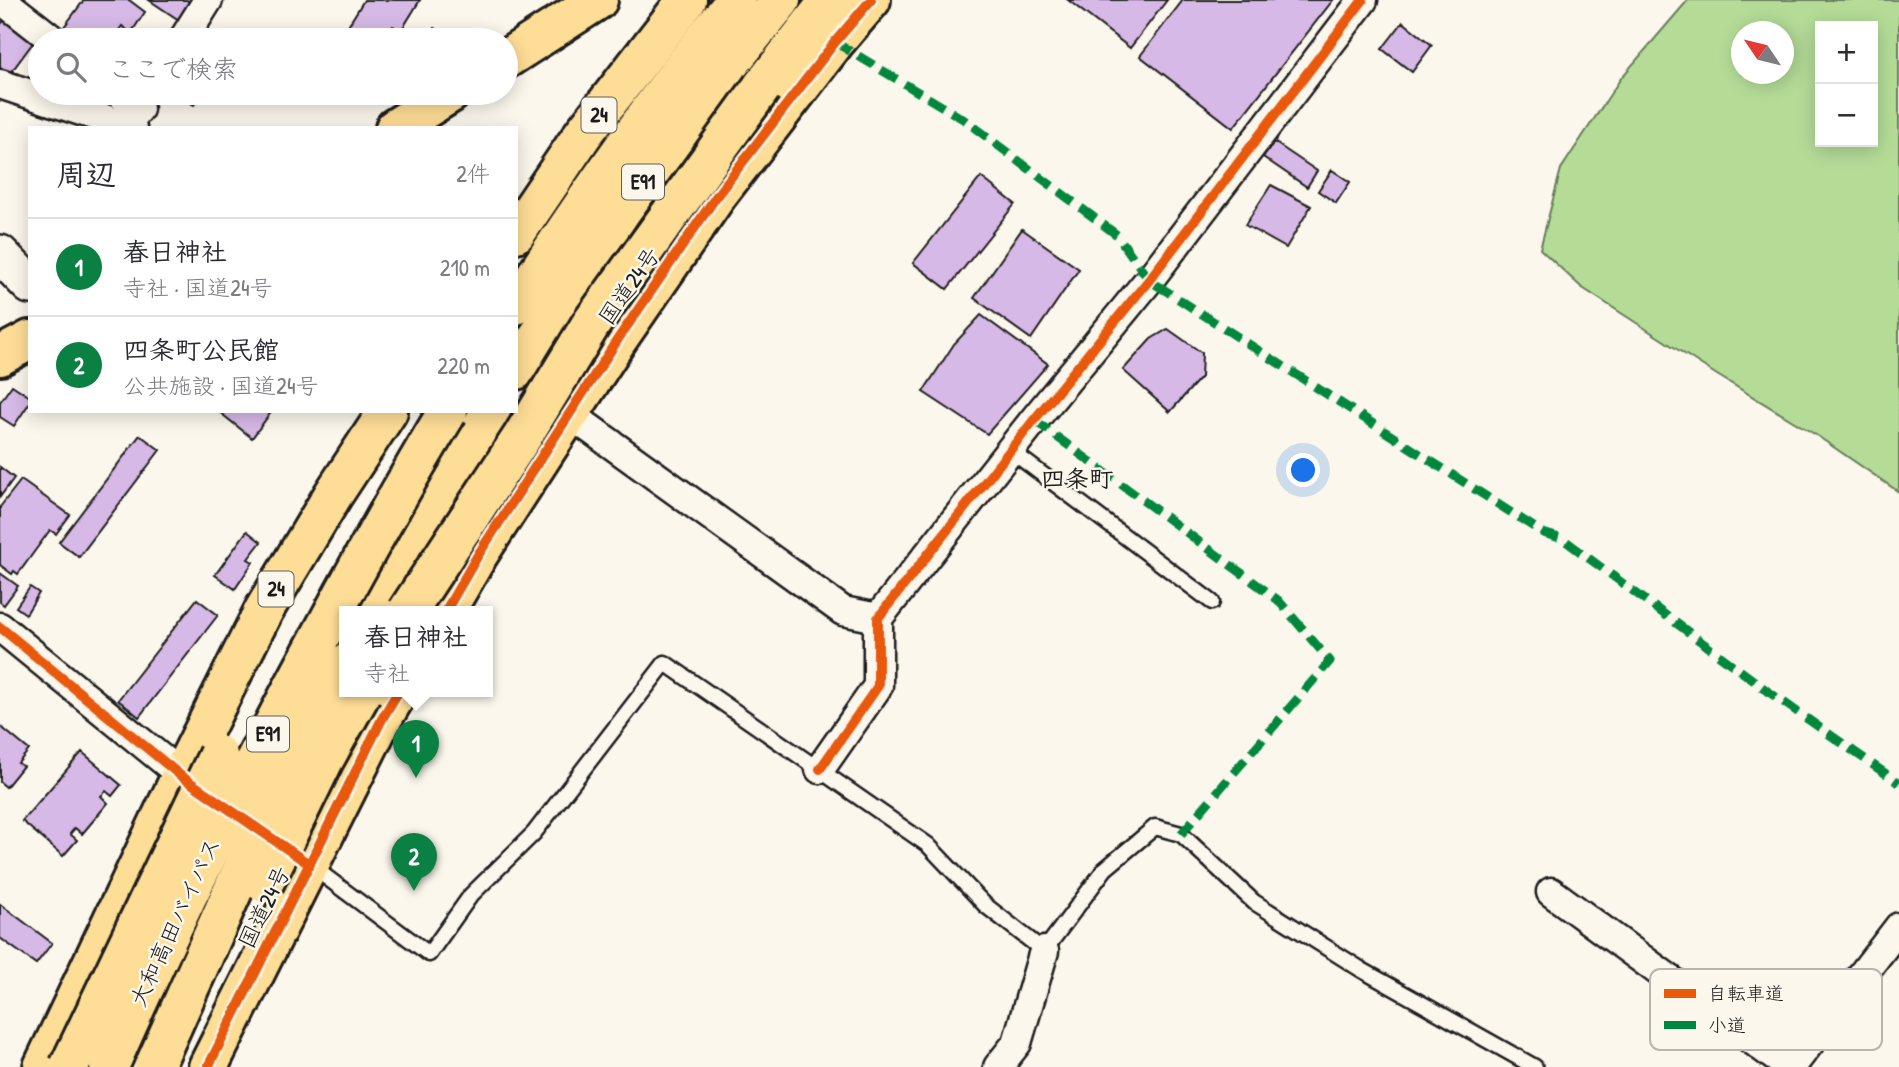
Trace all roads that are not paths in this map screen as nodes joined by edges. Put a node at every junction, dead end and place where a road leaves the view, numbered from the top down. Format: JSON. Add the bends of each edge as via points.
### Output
{"nodes":[{"id":1,"x":2,"y":0,"type":"edge"},
{"id":2,"x":208,"y":0,"type":"edge"},
{"id":3,"x":598,"y":0,"type":"edge"},
{"id":4,"x":687,"y":0,"type":"edge"},
{"id":5,"x":736,"y":0,"type":"edge"},
{"id":6,"x":780,"y":0,"type":"edge"},
{"id":7,"x":831,"y":0,"type":"edge"},
{"id":8,"x":872,"y":0,"type":"edge"},
{"id":9,"x":1363,"y":0,"type":"edge"},
{"id":10,"x":38,"y":28,"type":"edge"},
{"id":11,"x":190,"y":28,"type":"edge"},
{"id":12,"x":518,"y":51,"type":"edge"},
{"id":13,"x":0,"y":84,"type":"edge"},
{"id":14,"x":28,"y":89,"type":"edge"},
{"id":15,"x":112,"y":105,"type":"edge"},
{"id":16,"x":432,"y":105,"type":"edge"},
{"id":17,"x":133,"y":109,"type":"edge"},
{"id":18,"x":398,"y":126,"type":"edge"},
{"id":19,"x":518,"y":230,"type":"edge"},
{"id":20,"x":0,"y":254,"type":"edge"},
{"id":21,"x":28,"y":283,"type":"edge"},
{"id":22,"x":518,"y":301,"type":"edge"},
{"id":23,"x":28,"y":341,"type":"edge"},
{"id":24,"x":0,"y":356,"type":"edge"},
{"id":25,"x":518,"y":369,"type":"edge"},
{"id":26,"x":518,"y":374,"type":"edge"},
{"id":27,"x":387,"y":413,"type":"edge"},
{"id":28,"x":407,"y":413,"type":"edge"},
{"id":29,"x":447,"y":413,"type":"edge"},
{"id":30,"x":490,"y":413,"type":"edge"},
{"id":31,"x":571,"y":415,"type":"junction"},
{"id":32,"x":1010,"y":450,"type":"junction"},
{"id":33,"x":1212,"y":602,"type":"dead end"},
{"id":34,"x":377,"y":606,"type":"edge"},
{"id":35,"x":411,"y":606,"type":"edge"},
{"id":36,"x":448,"y":606,"type":"edge"},
{"id":37,"x":878,"y":618,"type":"junction"},
{"id":38,"x":0,"y":627,"type":"edge"},
{"id":39,"x":339,"y":674,"type":"edge"},
{"id":40,"x":359,"y":697,"type":"edge"},
{"id":41,"x":395,"y":697,"type":"edge"},
{"id":42,"x":820,"y":769,"type":"junction"},
{"id":43,"x":181,"y":776,"type":"junction"},
{"id":44,"x":309,"y":864,"type":"junction"},
{"id":45,"x":1551,"y":892,"type":"dead end"},
{"id":46,"x":1899,"y":927,"type":"edge"},
{"id":47,"x":1044,"y":951,"type":"junction"},
{"id":48,"x":1656,"y":969,"type":"edge"},
{"id":49,"x":1866,"y":969,"type":"edge"},
{"id":50,"x":1767,"y":1050,"type":"edge"},
{"id":51,"x":1803,"y":1050,"type":"edge"},
{"id":52,"x":43,"y":1067,"type":"edge"},
{"id":53,"x":69,"y":1067,"type":"edge"},
{"id":54,"x":109,"y":1067,"type":"edge"},
{"id":55,"x":154,"y":1067,"type":"edge"},
{"id":56,"x":167,"y":1067,"type":"edge"},
{"id":57,"x":208,"y":1067,"type":"edge"},
{"id":58,"x":999,"y":1067,"type":"edge"},
{"id":59,"x":1535,"y":1067,"type":"edge"},
{"id":60,"x":1790,"y":1067,"type":"edge"}],
"edges":[{"from":1,"to":10,"type":"street"},
{"from":2,"to":11,"type":"street"},
{"from":3,"to":12,"type":"highway"},
{"from":4,"to":19,"type":"highway","number":"24","via":[[583,134]]},
{"from":5,"to":22,"type":"highway","number":"E91","via":[[593,187]]},
{"from":6,"to":25,"type":"highway","number":"E91","via":[[622,210]]},
{"from":7,"to":35,"type":"highway","bridge":true,"via":[[591,324]]},
{"from":8,"to":31,"type":"highway","name":"国道24号","via":[[718,194],[618,338]]},
{"from":9,"to":32,"type":"street","via":[[1149,280]]},
{"from":13,"to":14,"type":"street"},
{"from":15,"to":17,"type":"street"},
{"from":16,"to":18,"type":"highway"},
{"from":20,"to":21,"type":"street"},
{"from":23,"to":24,"type":"highway"},
{"from":26,"to":31,"type":"highway"},
{"from":27,"to":43,"type":"highway","number":"24","via":[[264,610]]},
{"from":28,"to":53,"type":"highway","bridge":true,"via":[[310,581],[218,755]]},
{"from":29,"to":54,"type":"highway","name":"大和高田バイパス","number":"E91","bridge":true,"via":[[232,802]]},
{"from":30,"to":34,"type":"highway"},
{"from":31,"to":36,"type":"highway","name":"国道24号"},
{"from":31,"to":37,"type":"street","via":[[844,611]]},
{"from":32,"to":33,"type":"lane"},
{"from":32,"to":37,"type":"street"},
{"from":37,"to":42,"type":"street","via":[[878,686]]},
{"from":38,"to":43,"type":"street"},
{"from":39,"to":55,"type":"highway","name":"大和高田バイパス","number":"E91","bridge":true,"via":[[264,821]]},
{"from":40,"to":56,"type":"highway","bridge":true},
{"from":41,"to":44,"type":"highway","name":"国道24号"},
{"from":42,"to":44,"type":"lane","via":[[665,663],[534,833],[471,895],[429,954]]},
{"from":42,"to":47,"type":"lane","via":[[928,845],[985,905]]},
{"from":43,"to":44,"type":"street"},
{"from":43,"to":52,"type":"highway","number":"24"},
{"from":44,"to":57,"type":"highway","name":"国道24号"},
{"from":45,"to":48,"type":"street"},
{"from":46,"to":49,"type":"street"},
{"from":47,"to":58,"type":"street","via":[[1017,1043]]},
{"from":47,"to":59,"type":"lane","via":[[1105,869],[1155,827],[1181,834],[1254,902],[1362,970]]},
{"from":50,"to":60,"type":"street"},
{"from":51,"to":60,"type":"street"}]}
